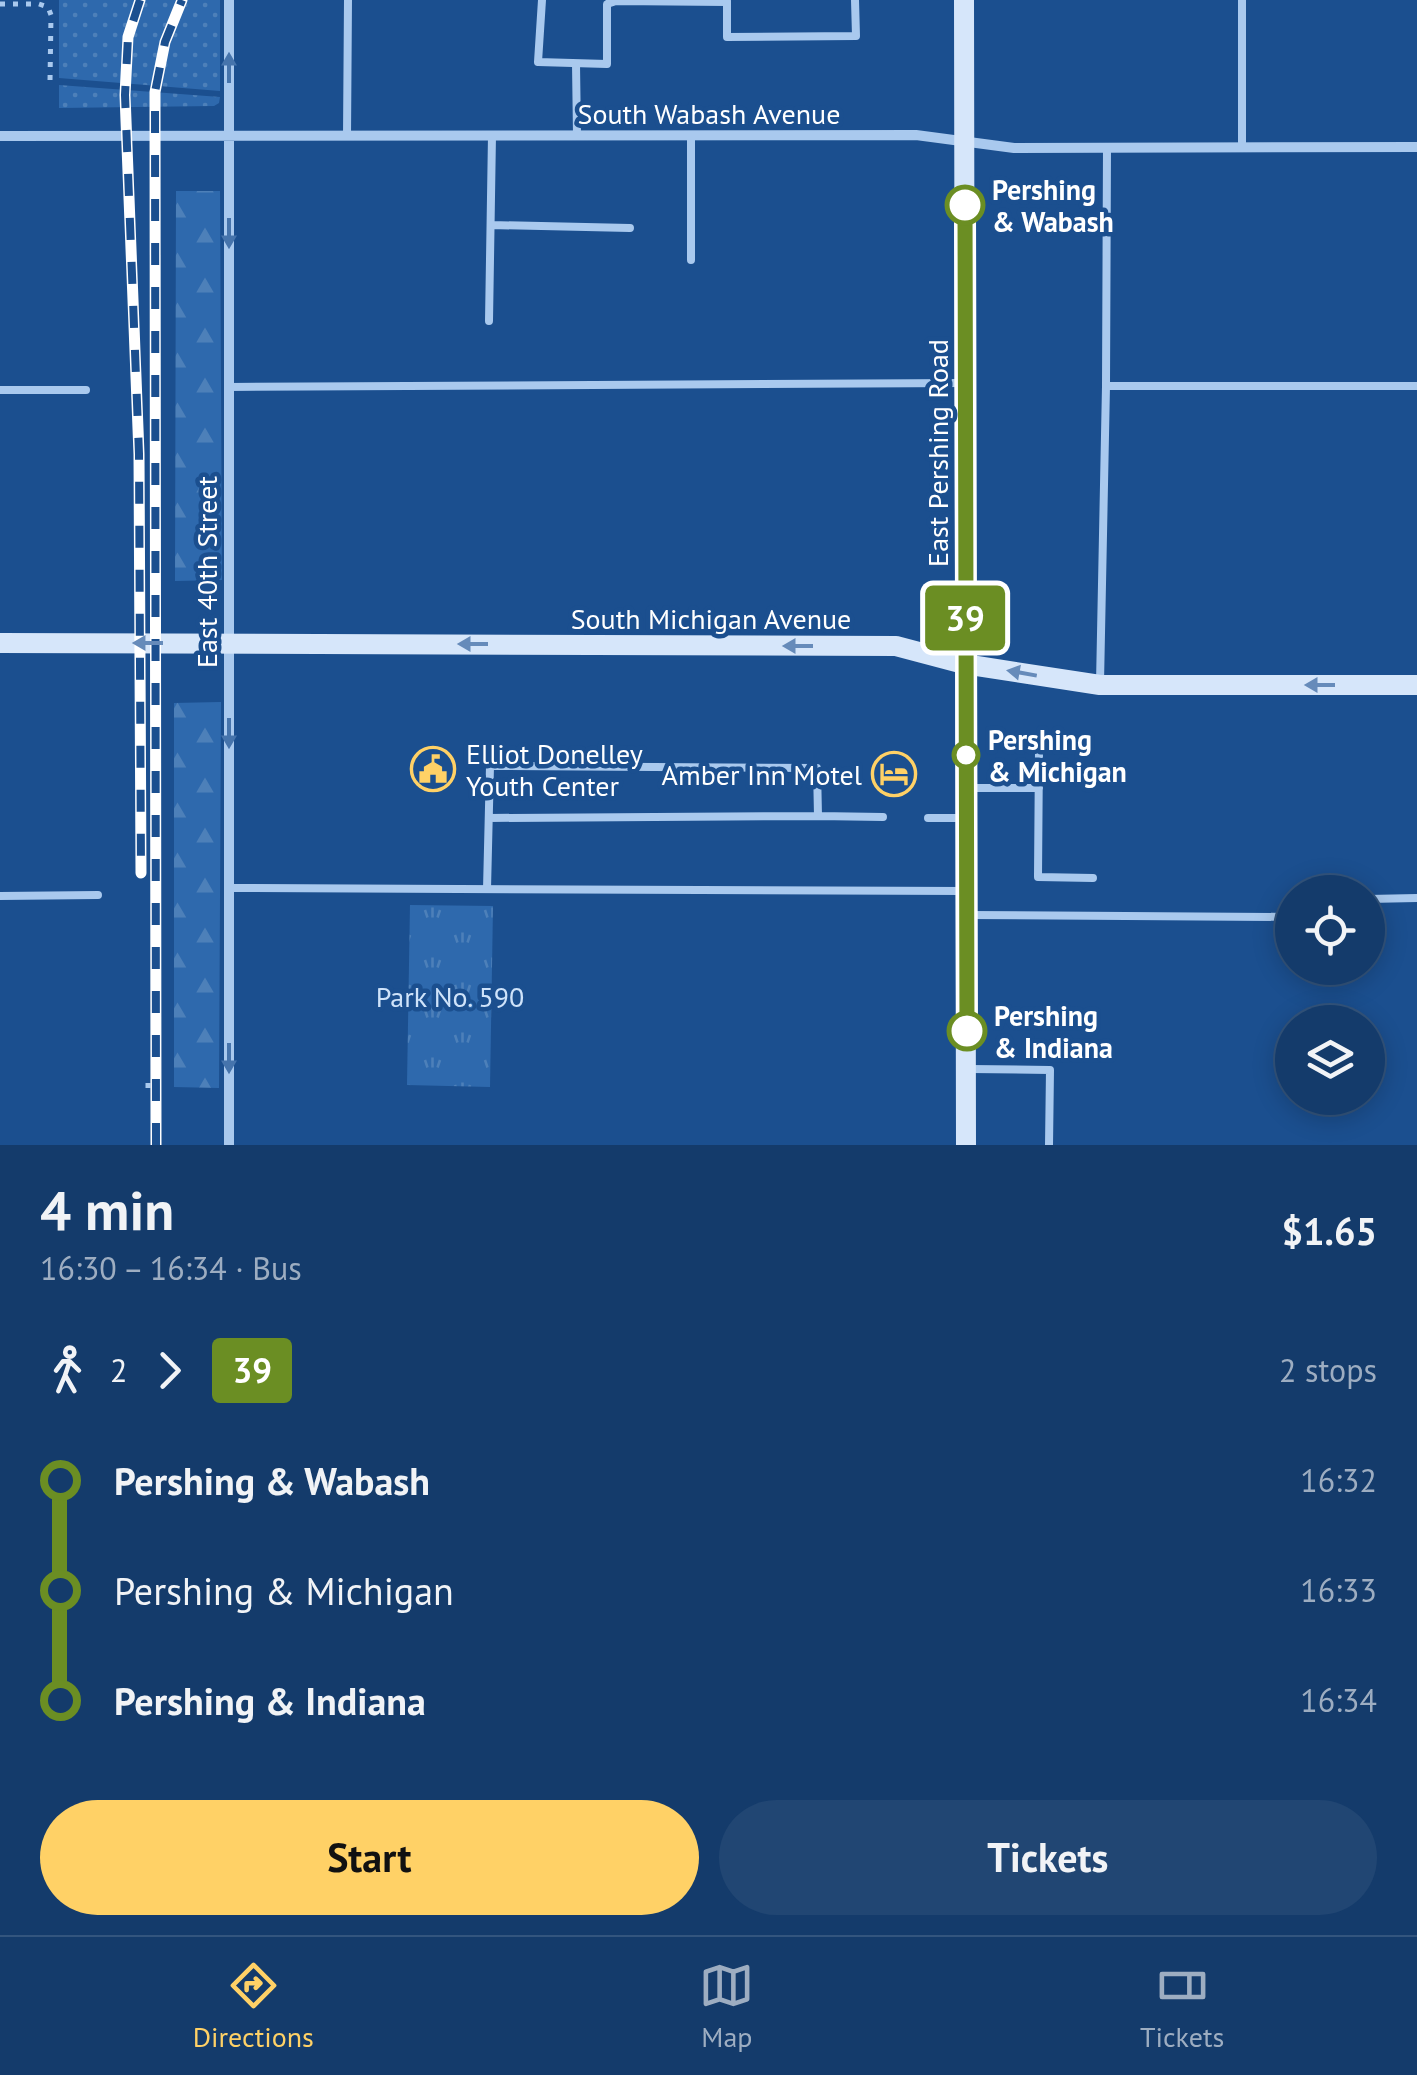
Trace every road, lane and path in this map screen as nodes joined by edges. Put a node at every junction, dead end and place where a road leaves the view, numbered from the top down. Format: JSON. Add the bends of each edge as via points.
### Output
{"nodes":[{"id":1,"x":230,"y":0,"type":"edge"},
{"id":2,"x":348,"y":0,"type":"edge"},
{"id":3,"x":542,"y":0,"type":"edge"},
{"id":4,"x":856,"y":0,"type":"edge"},
{"id":5,"x":964,"y":0,"type":"edge"},
{"id":6,"x":1242,"y":0,"type":"edge"},
{"id":7,"x":726,"y":1,"type":"edge"},
{"id":8,"x":38,"y":2,"type":"edge"},
{"id":9,"x":0,"y":4,"type":"edge"},
{"id":10,"x":576,"y":64,"type":"junction"},
{"id":11,"x":50,"y":81,"type":"dead end"},
{"id":12,"x":691,"y":135,"type":"junction"},
{"id":13,"x":0,"y":136,"type":"edge"},
{"id":14,"x":228,"y":136,"type":"junction"},
{"id":15,"x":348,"y":136,"type":"junction"},
{"id":16,"x":492,"y":136,"type":"junction"},
{"id":17,"x":577,"y":136,"type":"junction"},
{"id":18,"x":964,"y":141,"type":"junction"},
{"id":19,"x":1417,"y":147,"type":"edge"},
{"id":20,"x":1106,"y":148,"type":"junction"},
{"id":21,"x":1242,"y":148,"type":"junction"},
{"id":22,"x":491,"y":225,"type":"junction"},
{"id":23,"x":630,"y":228,"type":"dead end"},
{"id":24,"x":691,"y":260,"type":"dead end"},
{"id":25,"x":489,"y":322,"type":"dead end"},
{"id":26,"x":964,"y":383,"type":"junction"},
{"id":27,"x":1106,"y":386,"type":"junction"},
{"id":28,"x":1417,"y":386,"type":"edge"},
{"id":29,"x":229,"y":387,"type":"junction"},
{"id":30,"x":0,"y":390,"type":"edge"},
{"id":31,"x":86,"y":390,"type":"dead end"},
{"id":32,"x":0,"y":642,"type":"edge"},
{"id":33,"x":229,"y":644,"type":"junction"},
{"id":34,"x":964,"y":664,"type":"junction"},
{"id":35,"x":1100,"y":685,"type":"junction"},
{"id":36,"x":1417,"y":685,"type":"edge"},
{"id":37,"x":1039,"y":751,"type":"dead end"},
{"id":38,"x":966,"y":788,"type":"junction"},
{"id":39,"x":1039,"y":788,"type":"junction"},
{"id":40,"x":818,"y":816,"type":"junction"},
{"id":41,"x":883,"y":817,"type":"dead end"},
{"id":42,"x":489,"y":818,"type":"junction"},
{"id":43,"x":928,"y":818,"type":"dead end"},
{"id":44,"x":966,"y":818,"type":"junction"},
{"id":45,"x":1093,"y":878,"type":"dead end"},
{"id":46,"x":229,"y":888,"type":"junction"},
{"id":47,"x":487,"y":889,"type":"junction"},
{"id":48,"x":967,"y":891,"type":"junction"},
{"id":49,"x":98,"y":895,"type":"dead end"},
{"id":50,"x":0,"y":896,"type":"edge"},
{"id":51,"x":1417,"y":898,"type":"edge"},
{"id":52,"x":1385,"y":899,"type":"edge"},
{"id":53,"x":967,"y":915,"type":"junction"},
{"id":54,"x":1275,"y":916,"type":"edge"},
{"id":55,"x":966,"y":1069,"type":"junction"},
{"id":56,"x":148,"y":1082,"type":"dead end"},
{"id":57,"x":148,"y":1091,"type":"dead end"},
{"id":58,"x":229,"y":1145,"type":"edge"},
{"id":59,"x":966,"y":1145,"type":"edge"},
{"id":60,"x":1049,"y":1145,"type":"edge"}],
"edges":[{"from":14,"to":1,"type":"street","name":"East 40th Street","one_way":true},
{"from":2,"to":15,"type":"lane"},
{"from":3,"to":10,"type":"lane","via":[[538,62]]},
{"from":4,"to":7,"type":"lane","via":[[856,36],[727,37]]},
{"from":5,"to":18,"type":"street","name":"East Pershing Road"},
{"from":6,"to":21,"type":"lane"},
{"from":7,"to":10,"type":"lane","via":[[607,4],[606,64]]},
{"from":8,"to":9,"type":"path"},
{"from":8,"to":11,"type":"path","via":[[51,16]]},
{"from":10,"to":17,"type":"lane"},
{"from":12,"to":17,"type":"street","name":"South Wabash Avenue"},
{"from":12,"to":18,"type":"street","name":"South Wabash Avenue"},
{"from":12,"to":24,"type":"lane"},
{"from":13,"to":14,"type":"street","name":"South Wabash Avenue"},
{"from":14,"to":15,"type":"street","name":"South Wabash Avenue"},
{"from":14,"to":29,"type":"street","name":"East 40th Street","one_way":true},
{"from":15,"to":16,"type":"street","name":"South Wabash Avenue"},
{"from":16,"to":17,"type":"street","name":"South Wabash Avenue"},
{"from":16,"to":22,"type":"lane"},
{"from":18,"to":20,"type":"street","name":"South Wabash Avenue"},
{"from":18,"to":26,"type":"street","name":"East Pershing Road"},
{"from":19,"to":21,"type":"street","name":"South Wabash Avenue"},
{"from":20,"to":21,"type":"street","name":"South Wabash Avenue"},
{"from":20,"to":27,"type":"lane"},
{"from":22,"to":23,"type":"lane"},
{"from":22,"to":25,"type":"lane"},
{"from":26,"to":29,"type":"lane"},
{"from":26,"to":34,"type":"street","name":"East Pershing Road"},
{"from":27,"to":28,"type":"lane"},
{"from":27,"to":35,"type":"lane"},
{"from":29,"to":33,"type":"street","name":"East 40th Street"},
{"from":30,"to":31,"type":"lane"},
{"from":33,"to":32,"type":"street","name":"South Michigan Avenue","one_way":true},
{"from":34,"to":33,"type":"street","name":"South Michigan Avenue","one_way":true,"via":[[896,646]]},
{"from":33,"to":46,"type":"street","name":"East 40th Street","one_way":true},
{"from":35,"to":34,"type":"street","name":"South Michigan Avenue","one_way":true},
{"from":34,"to":38,"type":"street","name":"East Pershing Road"},
{"from":36,"to":35,"type":"street","name":"South Michigan Avenue","one_way":true},
{"from":37,"to":39,"type":"lane"},
{"from":38,"to":39,"type":"lane"},
{"from":38,"to":44,"type":"street","name":"East Pershing Road"},
{"from":39,"to":45,"type":"lane","via":[[1038,878]]},
{"from":40,"to":41,"type":"lane"},
{"from":40,"to":42,"type":"lane"},
{"from":40,"to":42,"type":"lane","via":[[817,768],[490,766]]},
{"from":42,"to":47,"type":"lane"},
{"from":43,"to":44,"type":"lane"},
{"from":44,"to":48,"type":"street","name":"East Pershing Road"},
{"from":46,"to":47,"type":"lane"},
{"from":46,"to":58,"type":"street","name":"East 40th Street","one_way":true},
{"from":47,"to":48,"type":"lane"},
{"from":48,"to":53,"type":"street","name":"East Pershing Road"},
{"from":49,"to":50,"type":"lane"},
{"from":51,"to":52,"type":"lane"},
{"from":53,"to":54,"type":"lane"},
{"from":53,"to":55,"type":"street","name":"East Pershing Road"},
{"from":55,"to":59,"type":"street","name":"East Pershing Road"},
{"from":55,"to":60,"type":"lane","via":[[1050,1070]]},
{"from":56,"to":57,"type":"path"}]}
